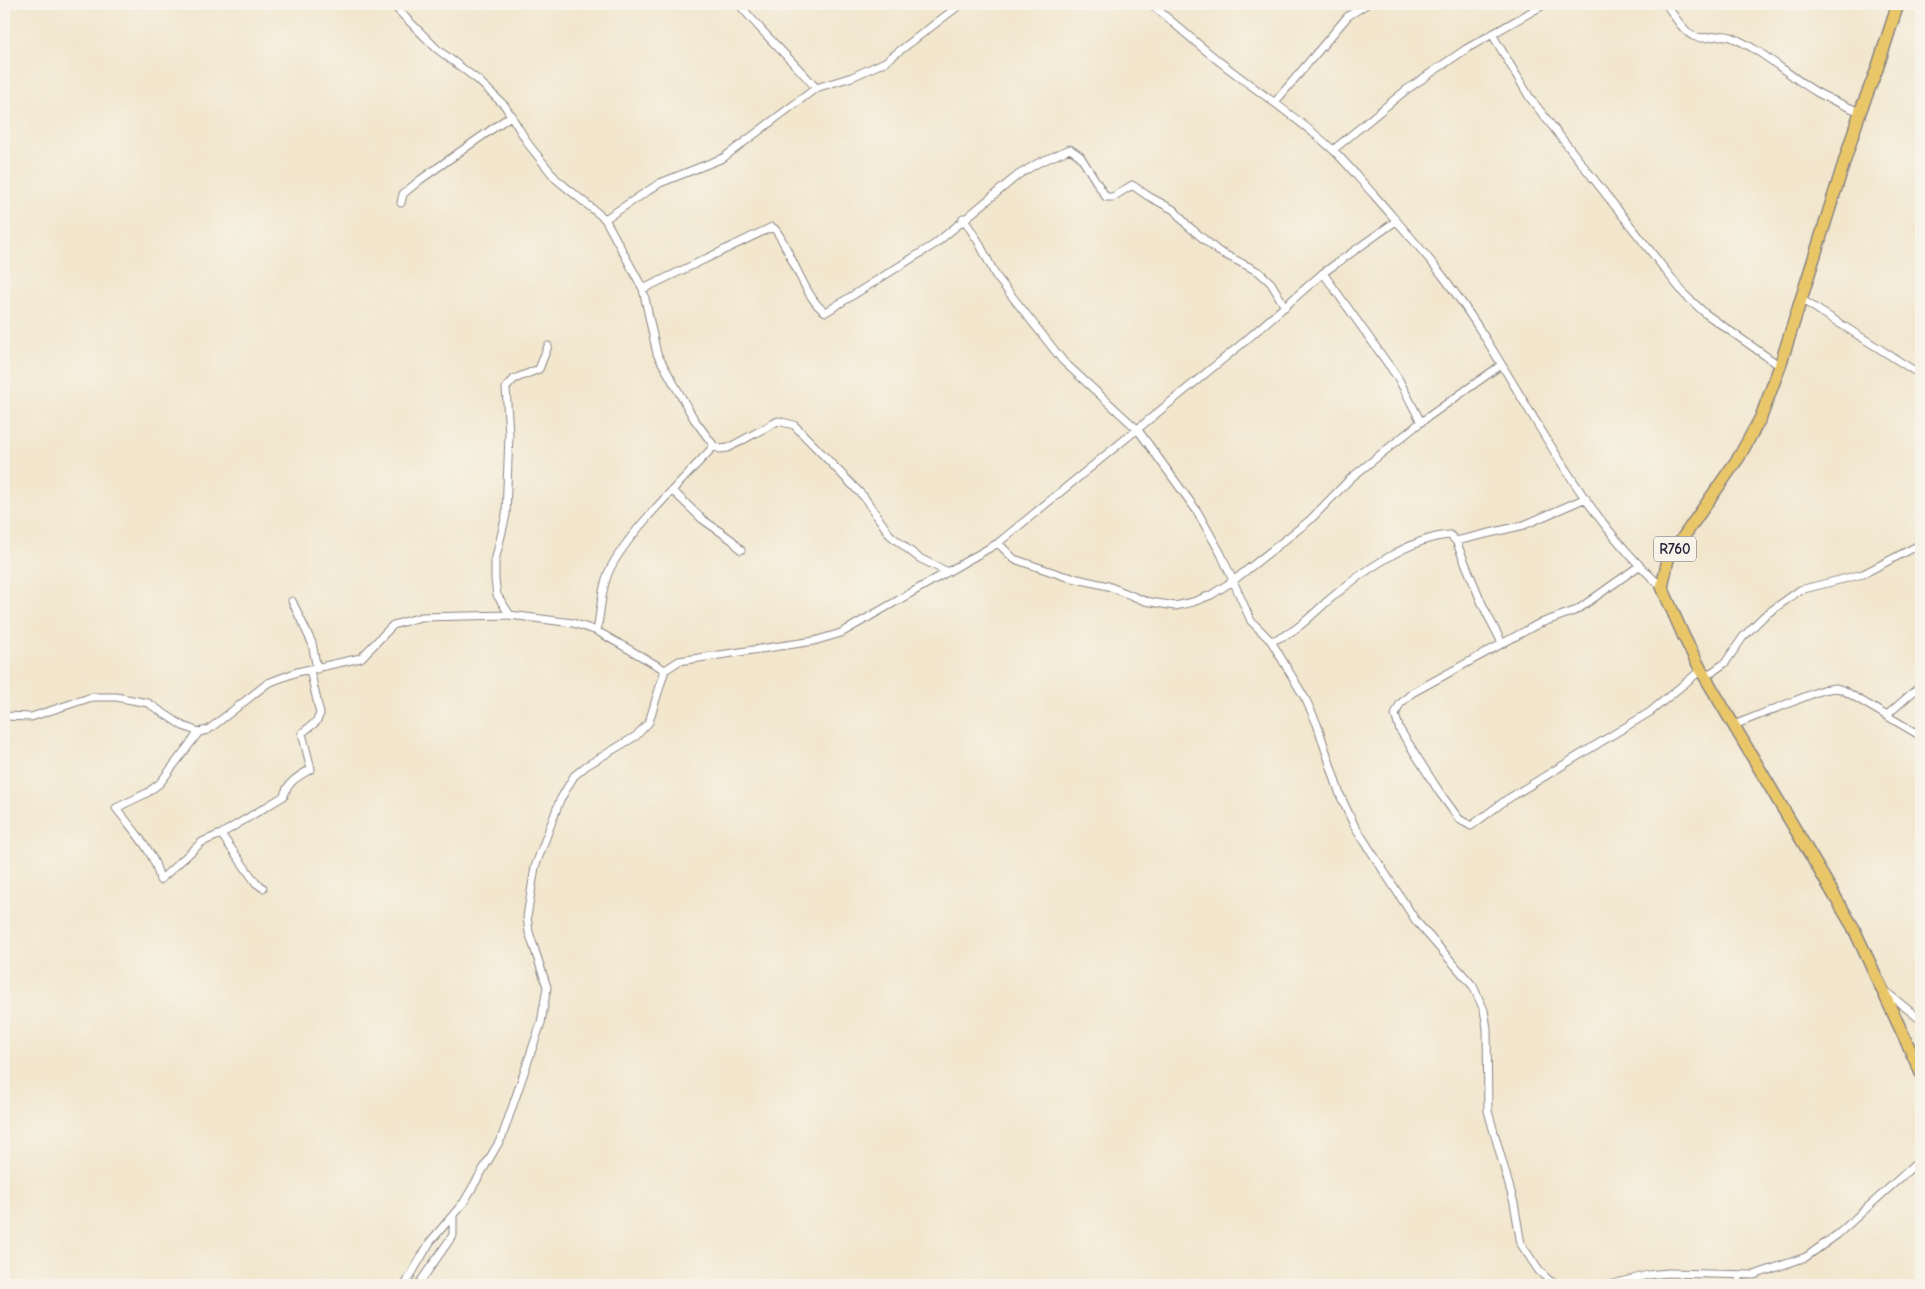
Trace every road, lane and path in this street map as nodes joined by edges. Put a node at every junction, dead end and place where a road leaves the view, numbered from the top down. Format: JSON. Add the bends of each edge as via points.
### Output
{"nodes":[{"id":1,"x":392,"y":4,"type":"edge"},
{"id":2,"x":740,"y":4,"type":"edge"},
{"id":3,"x":961,"y":4,"type":"edge"},
{"id":4,"x":1151,"y":4,"type":"edge"},
{"id":5,"x":1367,"y":4,"type":"edge"},
{"id":6,"x":1545,"y":4,"type":"edge"},
{"id":7,"x":1666,"y":4,"type":"edge"},
{"id":8,"x":1898,"y":4,"type":"edge"},
{"id":9,"x":1492,"y":34,"type":"junction"},
{"id":10,"x":816,"y":88,"type":"junction"},
{"id":11,"x":1274,"y":102,"type":"junction"},
{"id":12,"x":1860,"y":112,"type":"junction"},
{"id":13,"x":512,"y":115,"type":"junction"},
{"id":14,"x":1333,"y":150,"type":"junction"},
{"id":15,"x":401,"y":203,"type":"dead end"},
{"id":16,"x":963,"y":218,"type":"junction"},
{"id":17,"x":605,"y":219,"type":"junction"},
{"id":18,"x":1396,"y":220,"type":"junction"},
{"id":19,"x":1323,"y":274,"type":"junction"},
{"id":20,"x":643,"y":289,"type":"junction"},
{"id":21,"x":1801,"y":300,"type":"junction"},
{"id":22,"x":1285,"y":306,"type":"junction"},
{"id":23,"x":548,"y":346,"type":"dead end"},
{"id":24,"x":1501,"y":365,"type":"junction"},
{"id":25,"x":1780,"y":366,"type":"junction"},
{"id":26,"x":1921,"y":375,"type":"edge"},
{"id":27,"x":1421,"y":422,"type":"junction"},
{"id":28,"x":1138,"y":430,"type":"junction"},
{"id":29,"x":714,"y":446,"type":"junction"},
{"id":30,"x":673,"y":491,"type":"junction"},
{"id":31,"x":1586,"y":498,"type":"junction"},
{"id":32,"x":1456,"y":541,"type":"junction"},
{"id":33,"x":998,"y":543,"type":"junction"},
{"id":34,"x":1921,"y":544,"type":"edge"},
{"id":35,"x":741,"y":550,"type":"dead end"},
{"id":36,"x":1639,"y":566,"type":"junction"},
{"id":37,"x":948,"y":572,"type":"junction"},
{"id":38,"x":1233,"y":581,"type":"junction"},
{"id":39,"x":1662,"y":587,"type":"junction"},
{"id":40,"x":292,"y":601,"type":"dead end"},
{"id":41,"x":510,"y":615,"type":"junction"},
{"id":42,"x":597,"y":631,"type":"junction"},
{"id":43,"x":1271,"y":642,"type":"junction"},
{"id":44,"x":1502,"y":643,"type":"junction"},
{"id":45,"x":314,"y":670,"type":"junction"},
{"id":46,"x":665,"y":670,"type":"junction"},
{"id":47,"x":1703,"y":674,"type":"junction"},
{"id":48,"x":1921,"y":685,"type":"edge"},
{"id":49,"x":1887,"y":715,"type":"junction"},
{"id":50,"x":4,"y":716,"type":"edge"},
{"id":51,"x":1734,"y":725,"type":"junction"},
{"id":52,"x":199,"y":732,"type":"junction"},
{"id":53,"x":1921,"y":736,"type":"edge"},
{"id":54,"x":221,"y":834,"type":"junction"},
{"id":55,"x":263,"y":888,"type":"dead end"},
{"id":56,"x":1884,"y":990,"type":"junction"},
{"id":57,"x":1921,"y":1020,"type":"edge"},
{"id":58,"x":1921,"y":1073,"type":"edge"},
{"id":59,"x":1921,"y":1159,"type":"edge"},
{"id":60,"x":454,"y":1216,"type":"junction"},
{"id":61,"x":1739,"y":1276,"type":"junction"},
{"id":62,"x":405,"y":1285,"type":"edge"},
{"id":63,"x":418,"y":1285,"type":"edge"},
{"id":64,"x":1560,"y":1285,"type":"edge"},
{"id":65,"x":1609,"y":1285,"type":"edge"},
{"id":66,"x":1739,"y":1285,"type":"edge"}],
"edges":[{"from":1,"to":13,"type":"street","via":[[437,49],[478,80]]},
{"from":2,"to":10,"type":"street"},
{"from":3,"to":10,"type":"street","via":[[885,62]]},
{"from":4,"to":11,"type":"street"},
{"from":5,"to":11,"type":"street","via":[[1348,16]]},
{"from":6,"to":9,"type":"street"},
{"from":7,"to":12,"type":"street","via":[[1694,36],[1730,37],[1753,48],[1818,93]]},
{"from":8,"to":12,"type":"main road","number":"R760"},
{"from":9,"to":14,"type":"street","via":[[1406,90]]},
{"from":9,"to":25,"type":"street","via":[[1530,98],[1685,295],[1706,314]]},
{"from":10,"to":17,"type":"street","via":[[723,158],[660,183]]},
{"from":11,"to":14,"type":"street"},
{"from":12,"to":21,"type":"main road","number":"R760"},
{"from":13,"to":15,"type":"street","via":[[420,180],[403,194]]},
{"from":13,"to":17,"type":"street","via":[[529,145],[556,178]]},
{"from":14,"to":18,"type":"street"},
{"from":16,"to":20,"type":"street","via":[[934,244],[826,312],[817,303],[793,265],[778,232],[772,227]]},
{"from":16,"to":22,"type":"street","via":[[1018,175],[1070,149],[1080,156],[1106,197],[1113,197],[1132,185],[1138,188],[1174,210],[1218,251],[1259,272],[1271,283]]},
{"from":16,"to":28,"type":"street","via":[[996,276],[1063,361]]},
{"from":17,"to":20,"type":"street"},
{"from":18,"to":19,"type":"street"},
{"from":18,"to":24,"type":"street","via":[[1444,278]]},
{"from":19,"to":22,"type":"street"},
{"from":19,"to":27,"type":"street","via":[[1398,378]]},
{"from":20,"to":29,"type":"street","via":[[657,354],[694,419]]},
{"from":21,"to":25,"type":"main road","number":"R760"},
{"from":21,"to":26,"type":"street"},
{"from":22,"to":28,"type":"street"},
{"from":23,"to":41,"type":"street","via":[[539,369],[514,379],[506,388],[509,434],[506,515],[495,561],[495,580],[497,595]]},
{"from":24,"to":27,"type":"street"},
{"from":24,"to":31,"type":"street","via":[[1544,437]]},
{"from":25,"to":39,"type":"main road","number":"R760","via":[[1761,417],[1739,457],[1668,558]]},
{"from":27,"to":38,"type":"street","via":[[1352,478],[1310,520]]},
{"from":28,"to":33,"type":"street"},
{"from":28,"to":38,"type":"street","via":[[1197,511]]},
{"from":29,"to":30,"type":"street"},
{"from":29,"to":37,"type":"street","via":[[728,448],[778,422],[794,425],[864,497],[890,535],[919,558]]},
{"from":30,"to":35,"type":"street"},
{"from":30,"to":42,"type":"street","via":[[611,567]]},
{"from":31,"to":32,"type":"street","via":[[1524,525]]},
{"from":31,"to":36,"type":"street"},
{"from":32,"to":43,"type":"street","via":[[1450,535],[1440,536],[1389,558],[1340,590],[1299,628]]},
{"from":32,"to":44,"type":"street"},
{"from":33,"to":37,"type":"street"},
{"from":33,"to":38,"type":"street","via":[[1014,559],[1064,576],[1108,586],[1145,601],[1175,606],[1211,595]]},
{"from":34,"to":47,"type":"street","via":[[1863,574],[1800,590],[1764,616],[1743,637],[1725,663]]},
{"from":36,"to":39,"type":"street"},
{"from":36,"to":44,"type":"street","via":[[1578,610],[1538,624]]},
{"from":37,"to":46,"type":"street","via":[[841,633],[814,641],[679,661]]},
{"from":38,"to":43,"type":"street","via":[[1251,621]]},
{"from":39,"to":47,"type":"main road"},
{"from":40,"to":45,"type":"street","via":[[312,643]]},
{"from":41,"to":42,"type":"street","via":[[573,623]]},
{"from":41,"to":45,"type":"street","via":[[422,617],[393,625],[361,658]]},
{"from":42,"to":46,"type":"street"},
{"from":43,"to":64,"type":"street","via":[[1317,724],[1337,787],[1354,825],[1416,921],[1473,986],[1484,1010],[1488,1111],[1514,1203],[1520,1244],[1539,1271]]},
{"from":44,"to":47,"type":"street","via":[[1412,693],[1400,704],[1395,715],[1400,730],[1440,793],[1458,819],[1471,826],[1506,800],[1650,712]]},
{"from":45,"to":52,"type":"street","via":[[297,672],[268,684],[208,730]]},
{"from":45,"to":54,"type":"street","via":[[320,714],[316,722],[302,733],[311,769],[290,782],[284,796]]},
{"from":46,"to":60,"type":"street","via":[[649,722],[636,736],[574,776],[560,800],[535,867],[527,917],[547,987],[543,1016],[502,1137]]},
{"from":47,"to":51,"type":"main road"},
{"from":48,"to":49,"type":"street"},
{"from":49,"to":51,"type":"street","via":[[1843,690],[1830,688]]},
{"from":49,"to":53,"type":"street"},
{"from":50,"to":52,"type":"street","via":[[32,717],[92,697],[116,697],[148,703],[183,726]]},
{"from":51,"to":56,"type":"main road","via":[[1853,927]]},
{"from":52,"to":54,"type":"street","via":[[160,783],[116,808],[151,855],[158,867],[160,880],[202,842]]},
{"from":54,"to":55,"type":"street"},
{"from":56,"to":57,"type":"street"},
{"from":56,"to":58,"type":"main road"},
{"from":59,"to":61,"type":"street","via":[[1838,1234],[1806,1257],[1754,1275]]},
{"from":60,"to":62,"type":"street","via":[[430,1242]]},
{"from":60,"to":63,"type":"street","via":[[453,1235]]},
{"from":61,"to":65,"type":"street","via":[[1668,1273]]},
{"from":61,"to":66,"type":"street"}]}
